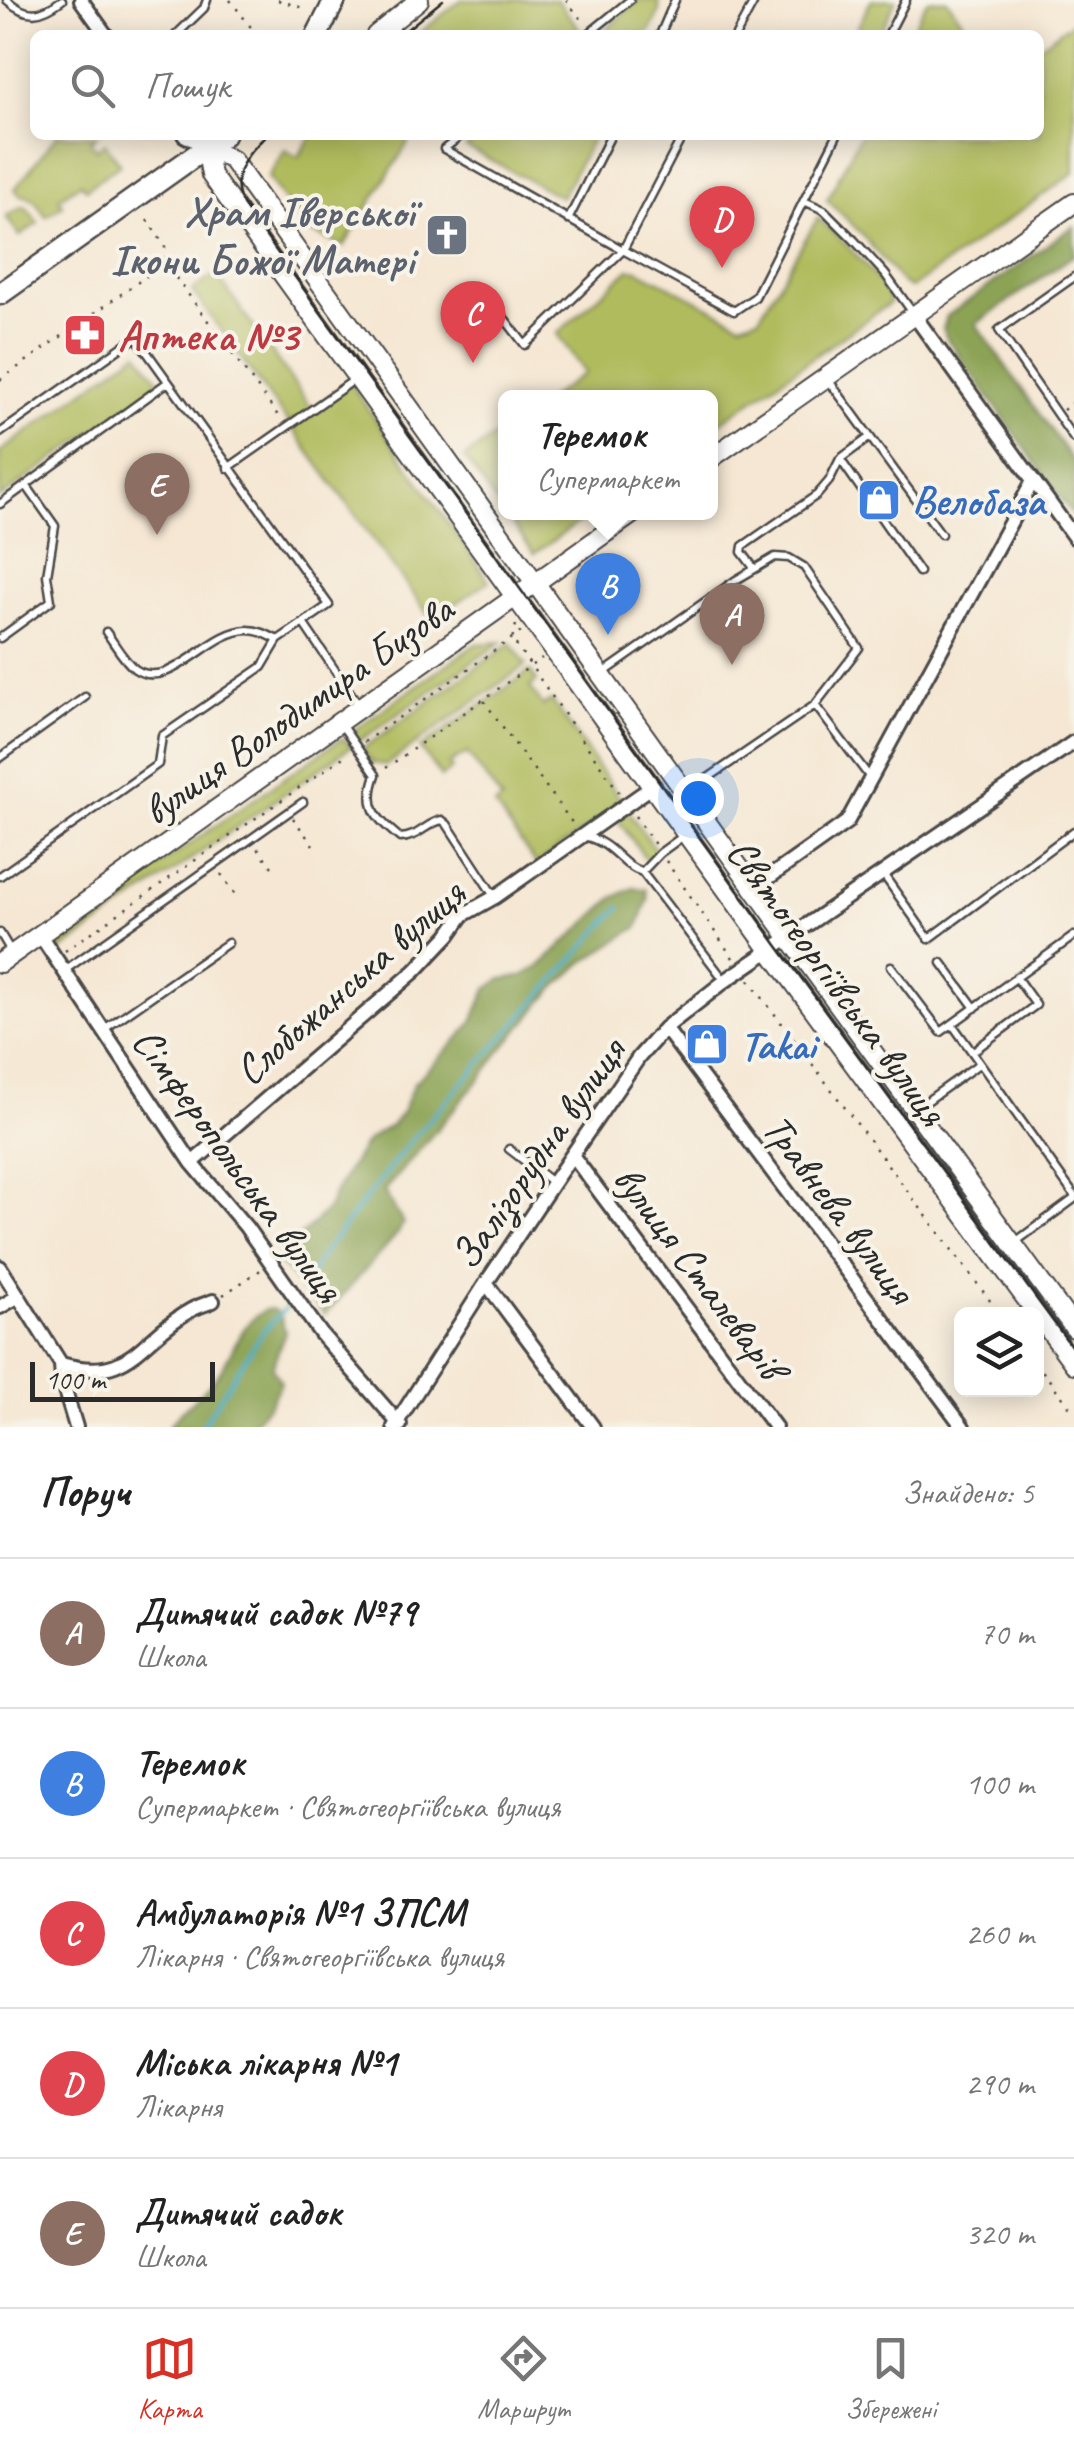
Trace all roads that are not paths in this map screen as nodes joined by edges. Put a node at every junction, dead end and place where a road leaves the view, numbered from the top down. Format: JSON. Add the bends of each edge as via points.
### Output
{"nodes":[{"id":1,"x":6,"y":0,"type":"edge"},
{"id":2,"x":62,"y":0,"type":"edge"},
{"id":3,"x":81,"y":0,"type":"edge"},
{"id":4,"x":207,"y":0,"type":"edge"},
{"id":5,"x":335,"y":0,"type":"edge"},
{"id":6,"x":420,"y":0,"type":"edge"},
{"id":7,"x":630,"y":0,"type":"edge"},
{"id":8,"x":675,"y":0,"type":"edge"},
{"id":9,"x":755,"y":0,"type":"edge"},
{"id":10,"x":906,"y":0,"type":"edge"},
{"id":11,"x":102,"y":30,"type":"edge"},
{"id":12,"x":181,"y":30,"type":"edge"},
{"id":13,"x":320,"y":30,"type":"edge"},
{"id":14,"x":382,"y":30,"type":"edge"},
{"id":15,"x":593,"y":30,"type":"edge"},
{"id":16,"x":662,"y":30,"type":"edge"},
{"id":17,"x":739,"y":30,"type":"edge"},
{"id":18,"x":891,"y":30,"type":"edge"},
{"id":19,"x":456,"y":140,"type":"edge"},
{"id":20,"x":609,"y":140,"type":"edge"},
{"id":21,"x":680,"y":140,"type":"edge"},
{"id":22,"x":834,"y":140,"type":"edge"},
{"id":23,"x":215,"y":141,"type":"edge"},
{"id":24,"x":804,"y":200,"type":"junction"},
{"id":25,"x":1074,"y":203,"type":"edge"},
{"id":26,"x":568,"y":220,"type":"junction"},
{"id":27,"x":623,"y":250,"type":"junction"},
{"id":28,"x":1074,"y":277,"type":"edge"},
{"id":29,"x":0,"y":294,"type":"edge"},
{"id":30,"x":500,"y":314,"type":"dead end"},
{"id":31,"x":914,"y":316,"type":"junction"},
{"id":32,"x":826,"y":377,"type":"junction"},
{"id":33,"x":358,"y":378,"type":"junction"},
{"id":34,"x":168,"y":382,"type":"junction"},
{"id":35,"x":1,"y":429,"type":"edge"},
{"id":36,"x":870,"y":437,"type":"junction"},
{"id":37,"x":1074,"y":439,"type":"edge"},
{"id":38,"x":718,"y":453,"type":"edge"},
{"id":39,"x":840,"y":460,"type":"junction"},
{"id":40,"x":228,"y":468,"type":"junction"},
{"id":41,"x":1033,"y":481,"type":"junction"},
{"id":42,"x":26,"y":485,"type":"junction"},
{"id":43,"x":0,"y":504,"type":"edge"},
{"id":44,"x":623,"y":520,"type":"edge"},
{"id":45,"x":941,"y":534,"type":"dead end"},
{"id":46,"x":1074,"y":537,"type":"edge"},
{"id":47,"x":754,"y":568,"type":"junction"},
{"id":48,"x":920,"y":572,"type":"dead end"},
{"id":49,"x":535,"y":583,"type":"junction"},
{"id":50,"x":516,"y":596,"type":"junction"},
{"id":51,"x":303,"y":623,"type":"junction"},
{"id":52,"x":106,"y":632,"type":"dead end"},
{"id":53,"x":0,"y":638,"type":"edge"},
{"id":54,"x":278,"y":640,"type":"junction"},
{"id":55,"x":601,"y":674,"type":"junction"},
{"id":56,"x":84,"y":697,"type":"dead end"},
{"id":57,"x":815,"y":705,"type":"junction"},
{"id":58,"x":360,"y":707,"type":"junction"},
{"id":59,"x":339,"y":722,"type":"junction"},
{"id":60,"x":1074,"y":742,"type":"edge"},
{"id":61,"x":0,"y":758,"type":"edge"},
{"id":62,"x":871,"y":779,"type":"junction"},
{"id":63,"x":653,"y":786,"type":"junction"},
{"id":64,"x":686,"y":792,"type":"junction"},
{"id":65,"x":303,"y":802,"type":"dead end"},
{"id":66,"x":1074,"y":831,"type":"edge"},
{"id":67,"x":687,"y":833,"type":"junction"},
{"id":68,"x":582,"y":836,"type":"junction"},
{"id":69,"x":642,"y":872,"type":"junction"},
{"id":70,"x":882,"y":873,"type":"junction"},
{"id":71,"x":0,"y":876,"type":"edge"},
{"id":72,"x":754,"y":888,"type":"junction"},
{"id":73,"x":495,"y":896,"type":"junction"},
{"id":74,"x":0,"y":934,"type":"edge"},
{"id":75,"x":40,"y":935,"type":"junction"},
{"id":76,"x":789,"y":936,"type":"junction"},
{"id":77,"x":1074,"y":936,"type":"edge"},
{"id":78,"x":228,"y":943,"type":"dead end"},
{"id":79,"x":770,"y":950,"type":"junction"},
{"id":80,"x":6,"y":959,"type":"edge"},
{"id":81,"x":942,"y":963,"type":"dead end"},
{"id":82,"x":60,"y":964,"type":"junction"},
{"id":83,"x":891,"y":966,"type":"dead end"},
{"id":84,"x":1016,"y":978,"type":"junction"},
{"id":85,"x":724,"y":980,"type":"junction"},
{"id":86,"x":974,"y":1008,"type":"junction"},
{"id":87,"x":952,"y":1024,"type":"junction"},
{"id":88,"x":666,"y":1028,"type":"junction"},
{"id":89,"x":103,"y":1030,"type":"junction"},
{"id":90,"x":972,"y":1052,"type":"junction"},
{"id":91,"x":980,"y":1063,"type":"junction"},
{"id":92,"x":915,"y":1110,"type":"junction"},
{"id":93,"x":509,"y":1149,"type":"dead end"},
{"id":94,"x":572,"y":1155,"type":"junction"},
{"id":95,"x":192,"y":1162,"type":"junction"},
{"id":96,"x":552,"y":1183,"type":"junction"},
{"id":97,"x":1074,"y":1197,"type":"edge"},
{"id":98,"x":1013,"y":1244,"type":"junction"},
{"id":99,"x":0,"y":1268,"type":"edge"},
{"id":100,"x":486,"y":1283,"type":"junction"},
{"id":101,"x":17,"y":1297,"type":"junction"},
{"id":102,"x":213,"y":1301,"type":"road end"},
{"id":103,"x":0,"y":1307,"type":"edge"},
{"id":104,"x":1074,"y":1328,"type":"edge"},
{"id":105,"x":61,"y":1364,"type":"junction"},
{"id":106,"x":1074,"y":1364,"type":"edge"},
{"id":107,"x":398,"y":1425,"type":"edge"},
{"id":108,"x":76,"y":1427,"type":"edge"},
{"id":109,"x":593,"y":1427,"type":"edge"},
{"id":110,"x":776,"y":1427,"type":"edge"},
{"id":111,"x":963,"y":1427,"type":"edge"}],
"edges":[{"from":1,"to":2,"type":"lane","via":[[34,14]]},
{"from":3,"to":11,"type":"street"},
{"from":4,"to":12,"type":"lane"},
{"from":5,"to":13,"type":"main road"},
{"from":6,"to":14,"type":"main road"},
{"from":7,"to":15,"type":"lane"},
{"from":8,"to":16,"type":"lane"},
{"from":9,"to":17,"type":"lane"},
{"from":10,"to":18,"type":"lane"},
{"from":19,"to":26,"type":"lane","via":[[444,149]]},
{"from":20,"to":26,"type":"lane"},
{"from":21,"to":27,"type":"lane"},
{"from":22,"to":24,"type":"lane"},
{"from":23,"to":29,"type":"main road"},
{"from":23,"to":33,"type":"main road","name":"Святогеоргіївська вулиця","via":[[211,175]]},
{"from":23,"to":49,"type":"main road","name":"Святогеоргіївська вулиця"},
{"from":24,"to":27,"type":"lane","via":[[755,297],[734,310]]},
{"from":24,"to":31,"type":"lane","via":[[854,240]]},
{"from":25,"to":31,"type":"main road"},
{"from":26,"to":27,"type":"lane"},
{"from":27,"to":30,"type":"lane","via":[[525,345]]},
{"from":28,"to":37,"type":"lane","via":[[999,330]]},
{"from":31,"to":32,"type":"main road"},
{"from":31,"to":41,"type":"street"},
{"from":32,"to":36,"type":"lane"},
{"from":32,"to":38,"type":"main road"},
{"from":33,"to":40,"type":"lane"},
{"from":33,"to":50,"type":"main road","name":"Святогеоргіївська вулиця"},
{"from":34,"to":35,"type":"lane","via":[[136,337]]},
{"from":34,"to":40,"type":"lane"},
{"from":34,"to":42,"type":"lane"},
{"from":36,"to":39,"type":"lane"},
{"from":36,"to":45,"type":"lane"},
{"from":39,"to":47,"type":"lane","via":[[817,495],[743,546]]},
{"from":39,"to":48,"type":"lane"},
{"from":40,"to":51,"type":"lane","via":[[328,605]]},
{"from":41,"to":46,"type":"street"},
{"from":41,"to":62,"type":"street"},
{"from":42,"to":43,"type":"lane"},
{"from":42,"to":53,"type":"lane","via":[[55,526],[48,575],[52,601]]},
{"from":44,"to":49,"type":"main road","name":"вулиця Володимира Бизова"},
{"from":47,"to":55,"type":"lane"},
{"from":47,"to":57,"type":"lane","via":[[781,556],[804,567],[859,648]]},
{"from":49,"to":50,"type":"main road","name":"вулиця Володимира Бизова"},
{"from":49,"to":55,"type":"main road","name":"Святогеоргіївська вулиця"},
{"from":50,"to":58,"type":"main road","name":"вулиця Володимира Бизова"},
{"from":50,"to":63,"type":"main road","name":"Святогеоргіївська вулиця"},
{"from":51,"to":54,"type":"lane"},
{"from":51,"to":58,"type":"lane"},
{"from":52,"to":54,"type":"lane","via":[[130,664],[154,676],[234,632]]},
{"from":54,"to":71,"type":"lane","via":[[262,668],[162,736],[158,764]]},
{"from":55,"to":64,"type":"main road","name":"Святогеоргіївська вулиця"},
{"from":56,"to":61,"type":"lane"},
{"from":57,"to":62,"type":"lane"},
{"from":57,"to":64,"type":"lane"},
{"from":58,"to":59,"type":"main road","name":"вулиця Володимира Бизова"},
{"from":59,"to":73,"type":"lane","via":[[376,775],[371,799],[380,821],[400,838],[442,820]]},
{"from":59,"to":75,"type":"main road","name":"вулиця Володимира Бизова"},
{"from":60,"to":70,"type":"street","name":"Залізорудна вулиця"},
{"from":62,"to":72,"type":"street","via":[[847,822]]},
{"from":63,"to":67,"type":"main road","name":"Святогеоргіївська вулиця"},
{"from":63,"to":68,"type":"street","name":"Слобожанська вулиця"},
{"from":64,"to":72,"type":"main road","name":"Святогеоргіївська вулиця"},
{"from":65,"to":82,"type":"lane"},
{"from":66,"to":70,"type":"lane","via":[[930,938]]},
{"from":67,"to":69,"type":"lane"},
{"from":67,"to":79,"type":"main road","name":"Святогеоргіївська вулиця"},
{"from":68,"to":69,"type":"lane","via":[[599,840]]},
{"from":68,"to":73,"type":"street","name":"Слобожанська вулиця"},
{"from":69,"to":85,"type":"lane"},
{"from":70,"to":76,"type":"street","name":"Залізорудна вулиця"},
{"from":72,"to":76,"type":"main road","name":"Святогеоргіївська вулиця"},
{"from":73,"to":95,"type":"street","name":"Слобожанська вулиця","via":[[462,914],[415,971]]},
{"from":74,"to":80,"type":"lane"},
{"from":75,"to":80,"type":"main road","name":"вулиця Володимира Бизова"},
{"from":75,"to":82,"type":"street","name":"Сімферопольська вулиця"},
{"from":76,"to":79,"type":"street","name":"Залізорудна вулиця"},
{"from":76,"to":92,"type":"main road","name":"Святогеоргіївська вулиця"},
{"from":77,"to":84,"type":"lane"},
{"from":78,"to":89,"type":"lane"},
{"from":79,"to":85,"type":"street","name":"Залізорудна вулиця"},
{"from":79,"to":106,"type":"main road","name":"Святогеоргіївська вулиця"},
{"from":81,"to":86,"type":"lane"},
{"from":82,"to":89,"type":"street","name":"Сімферопольська вулиця"},
{"from":83,"to":87,"type":"lane","via":[[940,1032]]},
{"from":84,"to":86,"type":"lane"},
{"from":84,"to":90,"type":"lane","via":[[1036,1006]]},
{"from":85,"to":88,"type":"street","name":"Залізорудна вулиця"},
{"from":86,"to":87,"type":"lane"},
{"from":87,"to":90,"type":"lane"},
{"from":88,"to":94,"type":"street","name":"Залізорудна вулиця"},
{"from":88,"to":111,"type":"street","name":"Травнева вулиця"},
{"from":89,"to":95,"type":"street","name":"Сімферопольська вулиця"},
{"from":90,"to":91,"type":"lane"},
{"from":91,"to":92,"type":"lane"},
{"from":91,"to":97,"type":"lane"},
{"from":92,"to":98,"type":"main road","name":"Святогеоргіївська вулиця"},
{"from":93,"to":96,"type":"lane"},
{"from":94,"to":96,"type":"street","name":"Залізорудна вулиця"},
{"from":94,"to":110,"type":"street","name":"вулиця Сталеварів"},
{"from":95,"to":107,"type":"street","name":"Сімферопольська вулиця"},
{"from":96,"to":100,"type":"street","name":"Залізорудна вулиця"},
{"from":97,"to":98,"type":"lane"},
{"from":98,"to":104,"type":"main road","name":"Святогеоргіївська вулиця"},
{"from":99,"to":101,"type":"street"},
{"from":100,"to":107,"type":"street","name":"Залізорудна вулиця"},
{"from":100,"to":109,"type":"street"},
{"from":101,"to":103,"type":"street"},
{"from":101,"to":105,"type":"street"},
{"from":102,"to":105,"type":"street","via":[[190,1310],[127,1362],[100,1369]]},
{"from":105,"to":108,"type":"street"}]}
